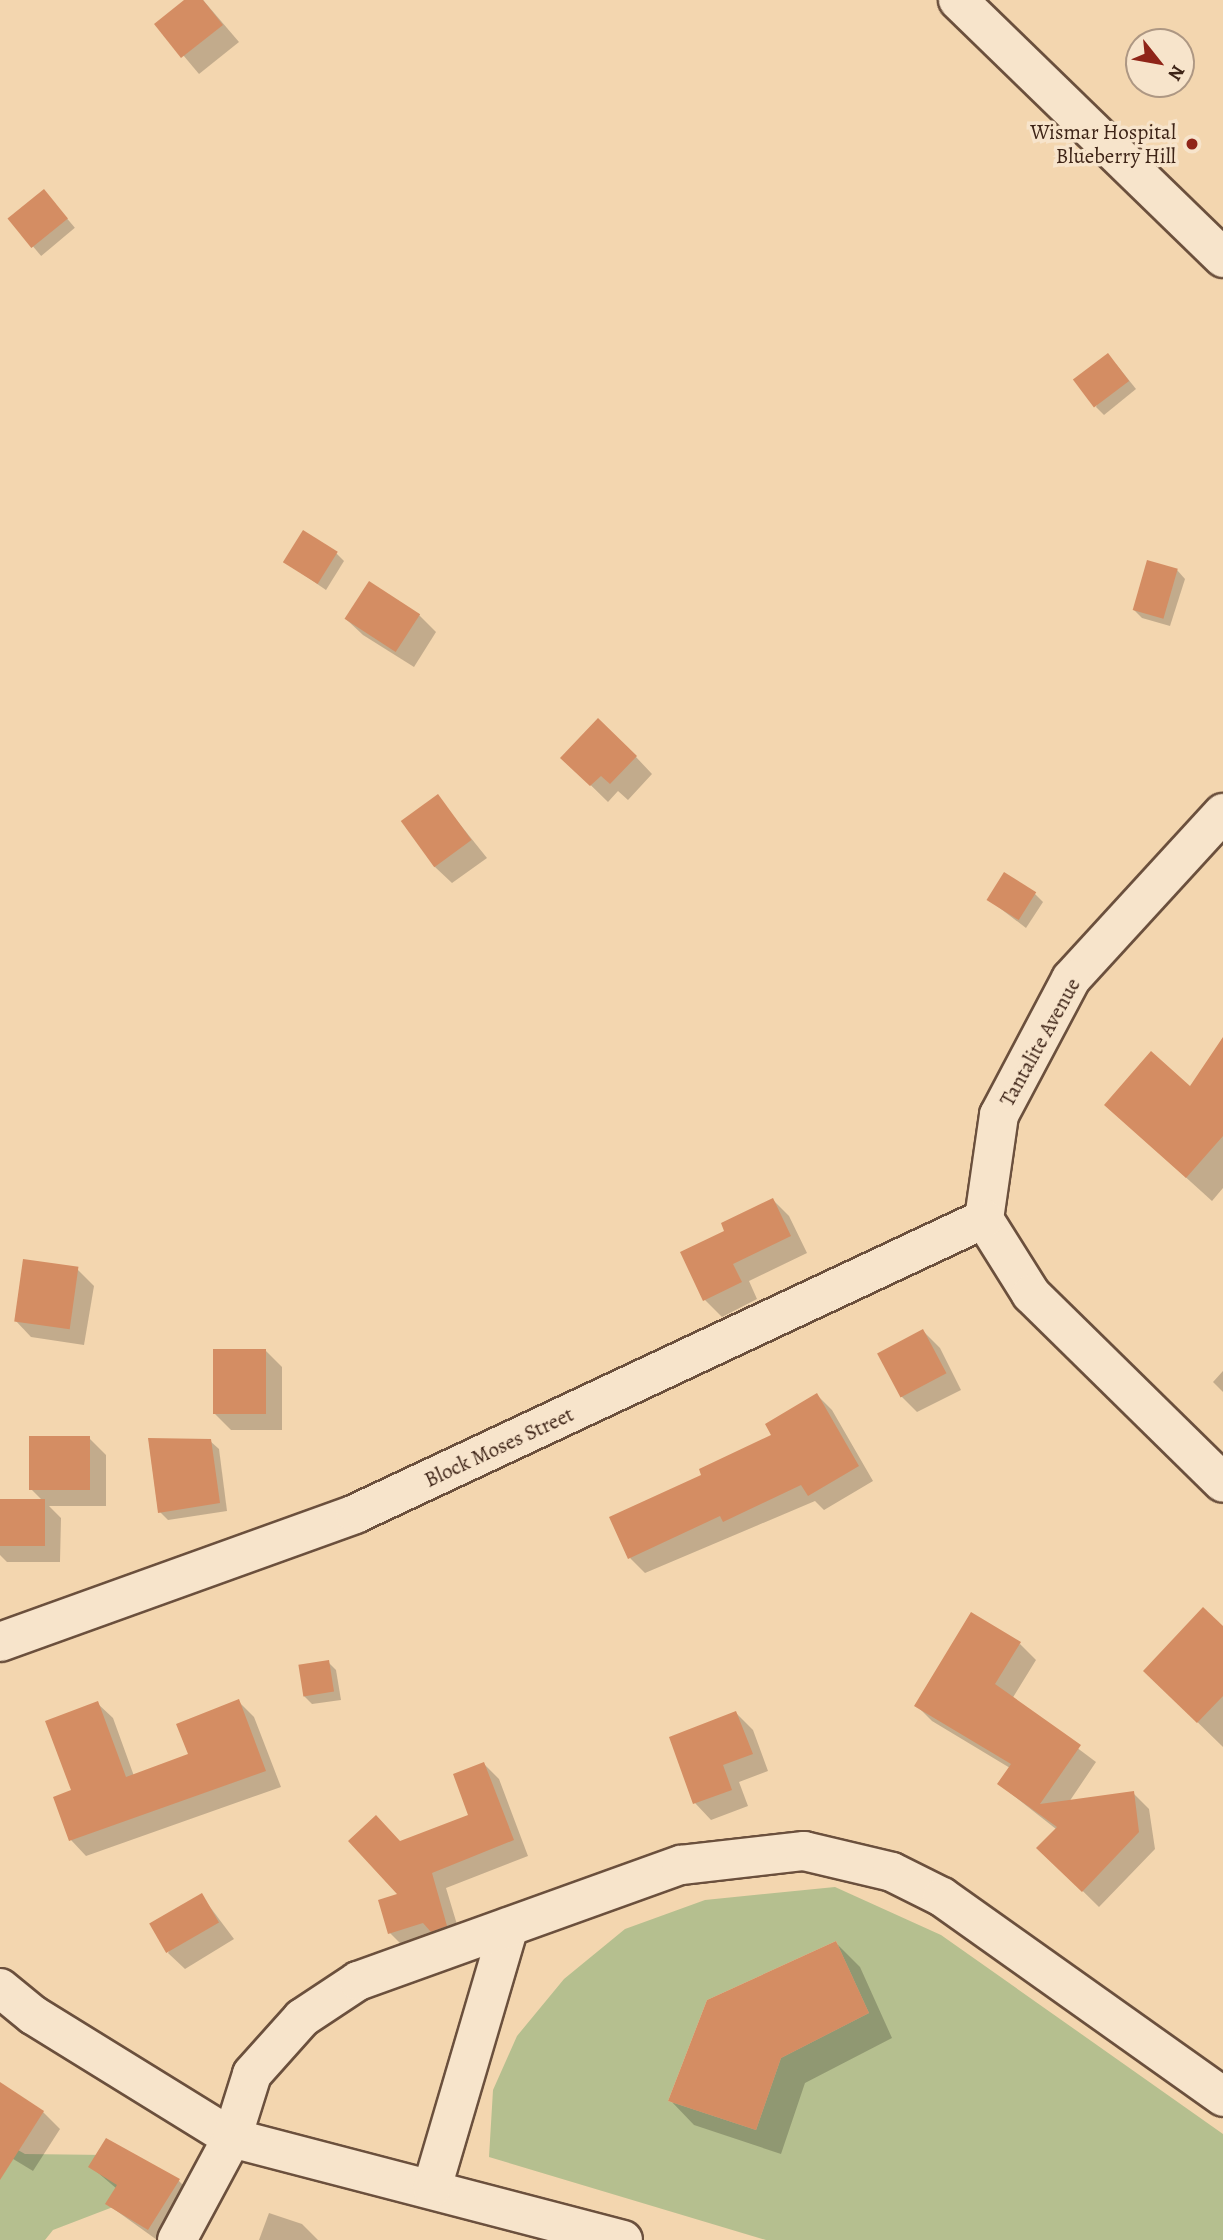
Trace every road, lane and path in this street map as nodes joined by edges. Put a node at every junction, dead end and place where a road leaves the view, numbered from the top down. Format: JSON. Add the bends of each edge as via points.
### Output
{"nodes":[{"id":1,"x":958,"y":0,"type":"edge"},
{"id":2,"x":1223,"y":258,"type":"edge"},
{"id":3,"x":1223,"y":813,"type":"edge"},
{"id":4,"x":984,"y":1219,"type":"junction"},
{"id":5,"x":1223,"y":1483,"type":"edge"},
{"id":6,"x":0,"y":1642,"type":"edge"},
{"id":7,"x":509,"y":1927,"type":"junction"},
{"id":8,"x":0,"y":1988,"type":"edge"},
{"id":9,"x":1223,"y":2097,"type":"edge"},
{"id":10,"x":232,"y":2138,"type":"junction"},
{"id":11,"x":432,"y":2188,"type":"junction"},
{"id":12,"x":177,"y":2240,"type":"edge"},
{"id":13,"x":623,"y":2240,"type":"edge"}],
"edges":[{"from":1,"to":2,"type":"street"},
{"from":3,"to":4,"type":"street","name":"Tantalite Avenue","via":[[1071,979],[999,1115]]},
{"from":4,"to":5,"type":"street","via":[[1031,1294]]},
{"from":4,"to":6,"type":"street","name":"Block Moses Street","via":[[355,1514]]},
{"from":7,"to":9,"type":"street","via":[[681,1865],[804,1851],[892,1872],[942,1897]]},
{"from":7,"to":10,"type":"street","via":[[358,1981],[302,2018],[252,2074]]},
{"from":7,"to":11,"type":"street"},
{"from":8,"to":10,"type":"street","via":[[33,2015]]},
{"from":10,"to":11,"type":"street"},
{"from":10,"to":12,"type":"street"},
{"from":11,"to":13,"type":"street"}]}
